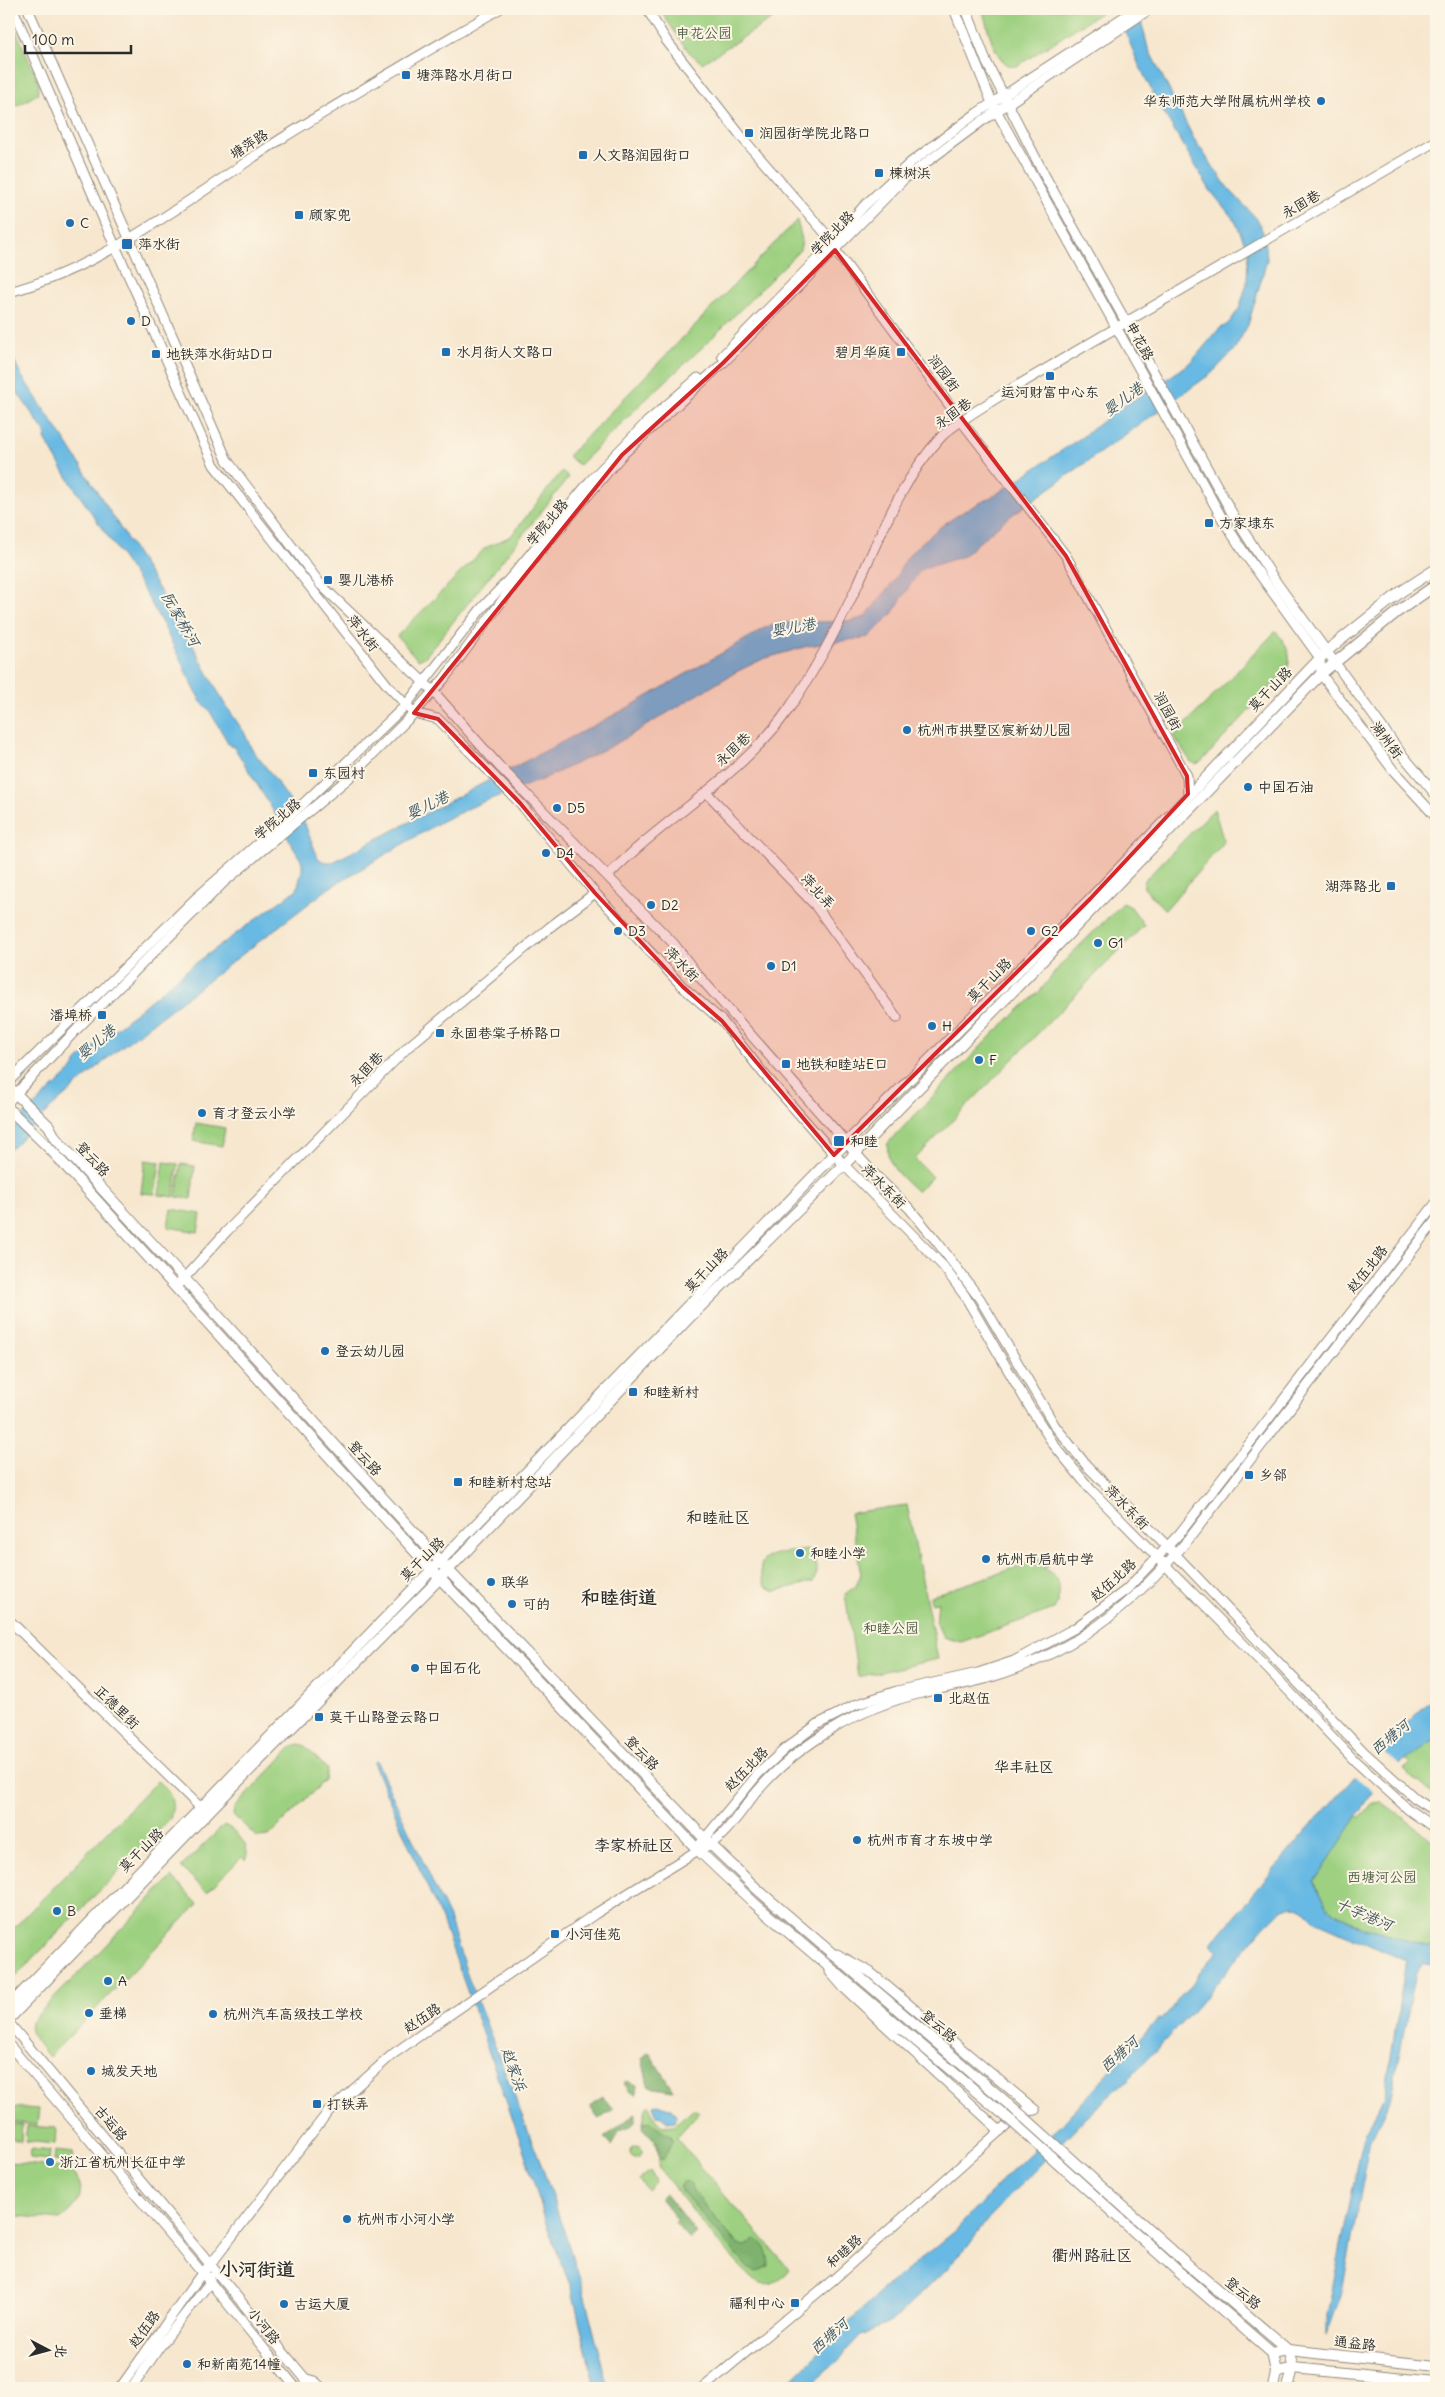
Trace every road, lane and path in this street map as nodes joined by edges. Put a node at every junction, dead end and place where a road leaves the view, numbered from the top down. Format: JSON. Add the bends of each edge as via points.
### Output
{"nodes":[{"id":1,"x":14,"y":9,"type":"edge"},
{"id":2,"x":28,"y":9,"type":"edge"},
{"id":3,"x":499,"y":9,"type":"edge"},
{"id":4,"x":647,"y":9,"type":"edge"},
{"id":5,"x":954,"y":9,"type":"edge"},
{"id":6,"x":966,"y":9,"type":"edge"},
{"id":7,"x":1136,"y":9,"type":"edge"},
{"id":8,"x":1148,"y":10,"type":"edge"},
{"id":9,"x":1002,"y":95,"type":"junction"},
{"id":10,"x":992,"y":103,"type":"junction"},
{"id":11,"x":1007,"y":104,"type":"junction"},
{"id":12,"x":997,"y":112,"type":"junction"},
{"id":13,"x":1436,"y":141,"type":"edge"},
{"id":14,"x":130,"y":238,"type":"junction"},
{"id":15,"x":834,"y":245,"type":"junction"},
{"id":16,"x":115,"y":246,"type":"junction"},
{"id":17,"x":9,"y":292,"type":"edge"},
{"id":18,"x":1127,"y":322,"type":"junction"},
{"id":19,"x":1117,"y":329,"type":"junction"},
{"id":20,"x":962,"y":422,"type":"junction"},
{"id":21,"x":1436,"y":569,"type":"edge"},
{"id":22,"x":1436,"y":585,"type":"edge"},
{"id":23,"x":1324,"y":654,"type":"junction"},
{"id":24,"x":1336,"y":661,"type":"junction"},
{"id":25,"x":1321,"y":674,"type":"junction"},
{"id":26,"x":425,"y":683,"type":"junction"},
{"id":27,"x":433,"y":691,"type":"junction"},
{"id":28,"x":406,"y":705,"type":"junction"},
{"id":29,"x":414,"y":712,"type":"junction"},
{"id":30,"x":1187,"y":776,"type":"junction"},
{"id":31,"x":1203,"y":778,"type":"junction"},
{"id":32,"x":706,"y":792,"type":"junction"},
{"id":33,"x":1188,"y":794,"type":"junction"},
{"id":34,"x":1436,"y":795,"type":"edge"},
{"id":35,"x":305,"y":807,"type":"junction"},
{"id":36,"x":1436,"y":817,"type":"edge"},
{"id":37,"x":272,"y":835,"type":"junction"},
{"id":38,"x":608,"y":876,"type":"junction"},
{"id":39,"x":595,"y":892,"type":"junction"},
{"id":40,"x":897,"y":1018,"type":"dead end"},
{"id":41,"x":9,"y":1082,"type":"edge"},
{"id":42,"x":11,"y":1094,"type":"edge"},
{"id":43,"x":9,"y":1109,"type":"edge"},
{"id":44,"x":847,"y":1143,"type":"junction"},
{"id":45,"x":855,"y":1153,"type":"junction"},
{"id":46,"x":834,"y":1155,"type":"junction"},
{"id":47,"x":844,"y":1165,"type":"junction"},
{"id":48,"x":1436,"y":1203,"type":"edge"},
{"id":49,"x":1436,"y":1220,"type":"edge"},
{"id":50,"x":184,"y":1278,"type":"junction"},
{"id":51,"x":176,"y":1287,"type":"junction"},
{"id":52,"x":1167,"y":1546,"type":"junction"},
{"id":53,"x":1175,"y":1554,"type":"junction"},
{"id":54,"x":1157,"y":1558,"type":"junction"},
{"id":55,"x":440,"y":1561,"type":"junction"},
{"id":56,"x":1164,"y":1566,"type":"junction"},
{"id":57,"x":431,"y":1569,"type":"junction"},
{"id":58,"x":444,"y":1574,"type":"junction"},
{"id":59,"x":9,"y":1620,"type":"edge"},
{"id":60,"x":205,"y":1811,"type":"junction"},
{"id":61,"x":1436,"y":1812,"type":"edge"},
{"id":62,"x":1436,"y":1829,"type":"edge"},
{"id":63,"x":707,"y":1842,"type":"junction"},
{"id":64,"x":698,"y":1850,"type":"junction"},
{"id":65,"x":818,"y":1949,"type":"junction"},
{"id":66,"x":9,"y":2006,"type":"edge"},
{"id":67,"x":9,"y":2021,"type":"edge"},
{"id":68,"x":9,"y":2045,"type":"edge"},
{"id":69,"x":1000,"y":2131,"type":"junction"},
{"id":70,"x":211,"y":2264,"type":"junction"},
{"id":71,"x":202,"y":2273,"type":"junction"},
{"id":72,"x":210,"y":2282,"type":"junction"},
{"id":73,"x":1288,"y":2350,"type":"junction"},
{"id":74,"x":1272,"y":2353,"type":"junction"},
{"id":75,"x":1436,"y":2366,"type":"edge"},
{"id":76,"x":1292,"y":2368,"type":"junction"},
{"id":77,"x":1276,"y":2372,"type":"junction"},
{"id":78,"x":305,"y":2378,"type":"junction"},
{"id":79,"x":1436,"y":2382,"type":"edge"},
{"id":80,"x":120,"y":2388,"type":"edge"},
{"id":81,"x":132,"y":2388,"type":"edge"},
{"id":82,"x":296,"y":2388,"type":"edge"},
{"id":83,"x":313,"y":2388,"type":"edge"},
{"id":84,"x":322,"y":2388,"type":"edge"},
{"id":85,"x":703,"y":2388,"type":"edge"},
{"id":86,"x":1273,"y":2388,"type":"edge"},
{"id":87,"x":1288,"y":2388,"type":"edge"}],
"edges":[{"from":1,"to":16,"type":"main road","name":"萍水街"},
{"from":2,"to":14,"type":"main road","name":"萍水街"},
{"from":3,"to":14,"type":"main road","name":"塘萍路","via":[[283,138]]},
{"from":4,"to":15,"type":"main road","name":"润园街","via":[[666,40],[746,141]]},
{"from":5,"to":10,"type":"main road","name":"申花路"},
{"from":6,"to":9,"type":"main road","name":"申花路"},
{"from":7,"to":9,"type":"main road","name":"学院北路"},
{"from":8,"to":11,"type":"main road","name":"学院北路"},
{"from":9,"to":10,"type":"main road","name":"学院北路"},
{"from":9,"to":11,"type":"main road","name":"申花路"},
{"from":10,"to":12,"type":"main road","name":"申花路"},
{"from":10,"to":15,"type":"main road","name":"学院北路","via":[[910,163],[864,206]]},
{"from":11,"to":12,"type":"main road","name":"学院北路"},
{"from":11,"to":18,"type":"main road","name":"申花路"},
{"from":12,"to":15,"type":"main road","name":"学院北路","via":[[904,179]]},
{"from":12,"to":19,"type":"main road","name":"申花路"},
{"from":13,"to":18,"type":"main road","name":"永固巷"},
{"from":14,"to":16,"type":"main road","name":"塘萍路"},
{"from":14,"to":26,"type":"main road","name":"萍水街","via":[[227,460],[322,585]]},
{"from":15,"to":20,"type":"main road","name":"润园街"},
{"from":15,"to":26,"type":"main road","name":"学院北路","via":[[718,360],[646,423],[590,481],[513,575],[481,608]]},
{"from":15,"to":27,"type":"main road","name":"学院北路","via":[[724,362],[622,455],[528,566]]},
{"from":16,"to":17,"type":"main road","name":"塘萍路","via":[[68,272]]},
{"from":16,"to":28,"type":"main road","name":"萍水街","via":[[214,465]]},
{"from":18,"to":19,"type":"main road","name":"永固巷"},
{"from":18,"to":23,"type":"main road","name":"申花路","via":[[1244,533]]},
{"from":19,"to":20,"type":"main road","name":"永固巷","via":[[1003,394]]},
{"from":19,"to":23,"type":"main road","name":"申花路","via":[[1223,520],[1245,554]]},
{"from":20,"to":30,"type":"main road","name":"润园街","via":[[1066,556]]},
{"from":20,"to":32,"type":"main road","name":"永固巷","via":[[942,436],[891,509],[857,586],[787,711],[763,739]]},
{"from":21,"to":23,"type":"main road","name":"莫干山路","via":[[1402,591]]},
{"from":22,"to":24,"type":"main road","name":"莫干山路"},
{"from":23,"to":24,"type":"main road","name":"申花路"},
{"from":23,"to":25,"type":"main road"},
{"from":23,"to":31,"type":"main road","name":"莫干山路"},
{"from":24,"to":25,"type":"main road","name":"莫干山路"},
{"from":24,"to":34,"type":"main road","name":"湖州街","via":[[1400,752]]},
{"from":25,"to":36,"type":"main road","name":"湖州街","via":[[1393,770]]},
{"from":25,"to":45,"type":"main road","name":"莫干山路"},
{"from":26,"to":27,"type":"main road","name":"萍水街"},
{"from":26,"to":28,"type":"main road","name":"学院北路"},
{"from":27,"to":29,"type":"main road","name":"学院北路"},
{"from":27,"to":38,"type":"main road","name":"萍水街","via":[[499,766]]},
{"from":28,"to":29,"type":"main road","name":"萍水街"},
{"from":28,"to":35,"type":"main road","name":"学院北路"},
{"from":29,"to":35,"type":"main road","name":"学院北路","via":[[350,777]]},
{"from":29,"to":39,"type":"main road","name":"萍水街","via":[[438,719],[520,803]]},
{"from":30,"to":31,"type":"main road"},
{"from":30,"to":33,"type":"main road","name":"润园街"},
{"from":31,"to":33,"type":"main road","name":"莫干山路"},
{"from":32,"to":38,"type":"main road","name":"永固巷"},
{"from":32,"to":40,"type":"main road","name":"萍北弄","via":[[816,905]]},
{"from":33,"to":44,"type":"main road","name":"莫干山路","via":[[1090,899]]},
{"from":35,"to":37,"type":"main road","name":"学院北路"},
{"from":37,"to":41,"type":"main road","name":"学院北路","via":[[194,900]]},
{"from":37,"to":42,"type":"main road","name":"学院北路"},
{"from":38,"to":44,"type":"main road","name":"萍水街","via":[[674,944]]},
{"from":39,"to":46,"type":"main road","name":"萍水街","via":[[683,987],[722,1021]]},
{"from":39,"to":50,"type":"main road","name":"永固巷","via":[[408,1047]]},
{"from":42,"to":50,"type":"main road","name":"登云路","via":[[33,1109],[49,1126],[56,1139]]},
{"from":43,"to":51,"type":"main road","name":"登云路"},
{"from":44,"to":45,"type":"main road","name":"萍水街"},
{"from":44,"to":46,"type":"main road","name":"莫干山路"},
{"from":45,"to":47,"type":"main road","name":"莫干山路"},
{"from":45,"to":52,"type":"main road","name":"萍水东街","via":[[926,1229],[975,1292],[1033,1390],[1082,1460]]},
{"from":46,"to":47,"type":"main road","name":"萍水街"},
{"from":46,"to":55,"type":"main road","name":"莫干山路"},
{"from":47,"to":54,"type":"main road","name":"萍水东街","via":[[943,1266],[965,1296],[1054,1445],[1091,1490]]},
{"from":47,"to":58,"type":"main road","name":"莫干山路","via":[[688,1319]]},
{"from":48,"to":52,"type":"main road","name":"赵伍北路"},
{"from":49,"to":53,"type":"main road","name":"赵伍北路"},
{"from":50,"to":51,"type":"main road","name":"永固巷"},
{"from":50,"to":55,"type":"main road","name":"登云路"},
{"from":51,"to":57,"type":"main road","name":"登云路"},
{"from":52,"to":53,"type":"main road","name":"萍水东街"},
{"from":52,"to":54,"type":"main road","name":"赵伍北路"},
{"from":53,"to":56,"type":"main road","name":"赵伍北路"},
{"from":53,"to":61,"type":"main road","name":"萍水东街","via":[[1364,1752],[1417,1800]]},
{"from":54,"to":56,"type":"main road","name":"萍水东街"},
{"from":54,"to":63,"type":"main road","name":"赵伍北路","via":[[1126,1590],[1096,1614],[1023,1657],[978,1673],[897,1691],[855,1705],[818,1724],[766,1766]]},
{"from":55,"to":57,"type":"main road","name":"莫干山路"},
{"from":55,"to":58,"type":"main road","name":"登云路"},
{"from":56,"to":62,"type":"main road","name":"萍水东街","via":[[1355,1761],[1409,1810]]},
{"from":56,"to":63,"type":"main road","name":"赵伍北路","via":[[1111,1618],[1057,1650],[995,1676],[888,1703],[813,1741],[769,1778]]},
{"from":57,"to":58,"type":"main road","name":"登云路"},
{"from":57,"to":60,"type":"main road","name":"莫干山路"},
{"from":58,"to":60,"type":"main road","name":"莫干山路"},
{"from":58,"to":63,"type":"main road","name":"登云路"},
{"from":58,"to":64,"type":"main road","name":"登云路"},
{"from":59,"to":60,"type":"main road","name":"正德里街"},
{"from":60,"to":66,"type":"main road","name":"莫干山路"},
{"from":60,"to":67,"type":"main road","name":"莫干山路"},
{"from":63,"to":64,"type":"main road","name":"赵伍路"},
{"from":63,"to":65,"type":"main road","name":"登云路"},
{"from":64,"to":65,"type":"main road","name":"登云路","via":[[754,1903]]},
{"from":64,"to":70,"type":"main road","name":"赵伍路","via":[[595,1914],[393,2054],[328,2112]]},
{"from":65,"to":69,"type":"main road","via":[[844,1988]]},
{"from":65,"to":69,"type":"main road","name":"和睦路","via":[[870,1972],[1035,2110],[1022,2112]]},
{"from":65,"to":73,"type":"main road","name":"登云路","bridge":true,"via":[[910,2020]]},
{"from":65,"to":74,"type":"main road","name":"登云路","bridge":true,"via":[[902,2029],[1016,2125]]},
{"from":67,"to":70,"type":"main road","name":"古运路"},
{"from":68,"to":71,"type":"main road","name":"古运路"},
{"from":69,"to":85,"type":"main road","name":"和睦路","via":[[834,2279]]},
{"from":70,"to":71,"type":"main road","name":"赵伍路"},
{"from":70,"to":72,"type":"main road"},
{"from":70,"to":78,"type":"main road","name":"古运路"},
{"from":71,"to":72,"type":"main road","name":"古运路"},
{"from":71,"to":80,"type":"main road","name":"赵伍路"},
{"from":72,"to":81,"type":"main road","name":"赵伍路"},
{"from":72,"to":82,"type":"main road","name":"小河路"},
{"from":73,"to":74,"type":"main road","name":"通益路"},
{"from":73,"to":75,"type":"main road","name":"通益路"},
{"from":73,"to":76,"type":"main road"},
{"from":74,"to":77,"type":"main road"},
{"from":76,"to":77,"type":"main road"},
{"from":76,"to":79,"type":"main road"},
{"from":76,"to":87,"type":"main road"},
{"from":77,"to":86,"type":"main road"},
{"from":78,"to":83,"type":"main road","name":"古运路"},
{"from":78,"to":84,"type":"main road"}]}
